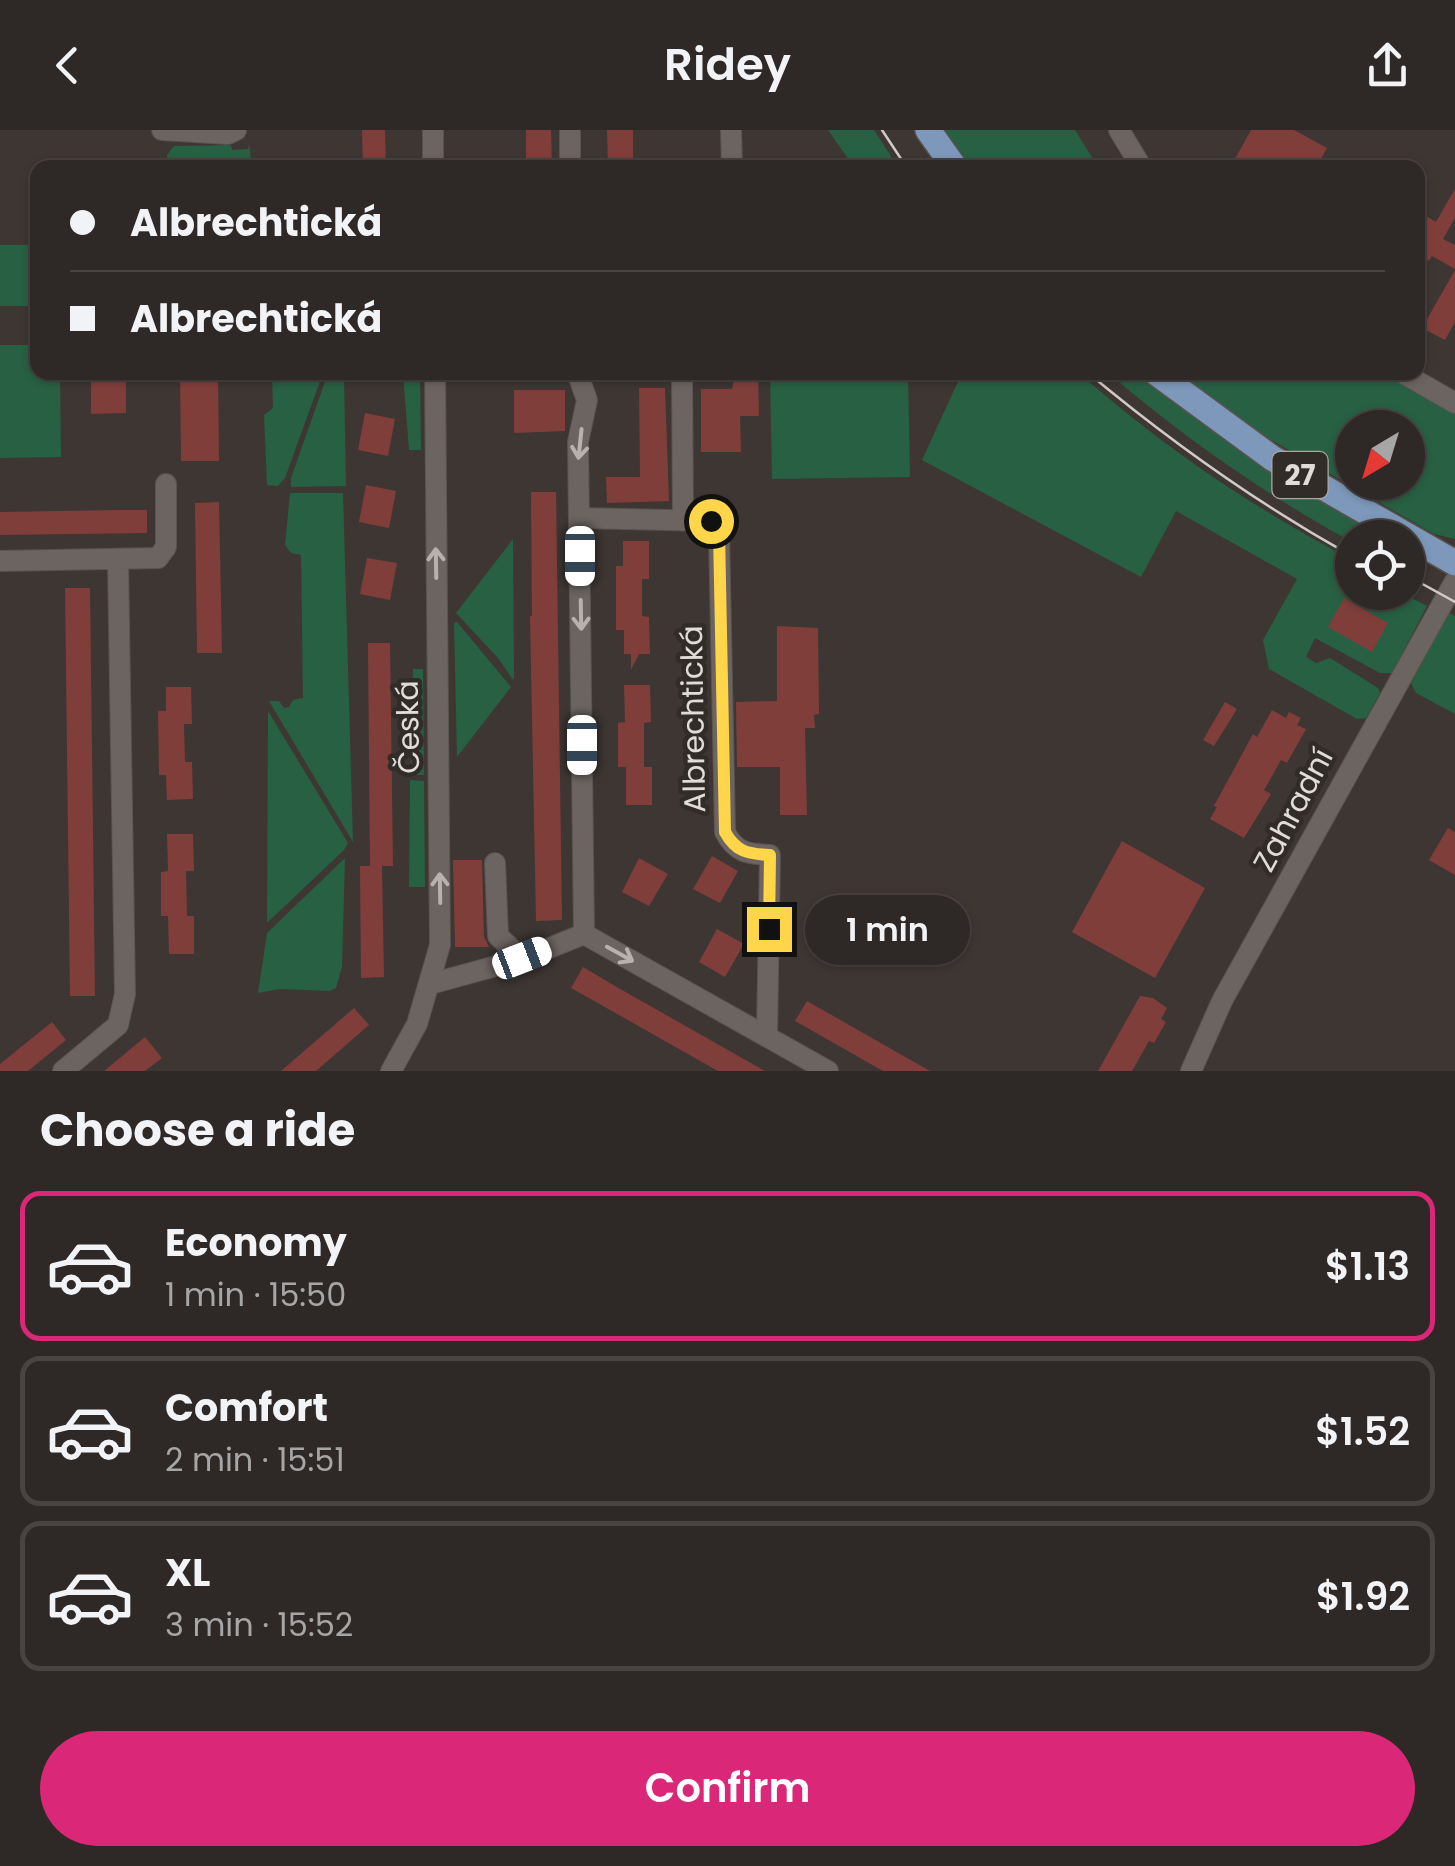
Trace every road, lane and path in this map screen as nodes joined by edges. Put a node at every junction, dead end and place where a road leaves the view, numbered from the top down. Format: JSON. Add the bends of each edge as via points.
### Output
{"nodes":[{"id":1,"x":162,"y":130,"type":"edge"},
{"id":2,"x":433,"y":130,"type":"edge"},
{"id":3,"x":570,"y":130,"type":"edge"},
{"id":4,"x":732,"y":130,"type":"edge"},
{"id":5,"x":928,"y":130,"type":"edge"},
{"id":6,"x":1119,"y":130,"type":"edge"},
{"id":7,"x":232,"y":132,"type":"edge"},
{"id":8,"x":433,"y":160,"type":"edge"},
{"id":9,"x":570,"y":160,"type":"edge"},
{"id":10,"x":732,"y":160,"type":"edge"},
{"id":11,"x":949,"y":160,"type":"edge"},
{"id":12,"x":1137,"y":160,"type":"edge"},
{"id":13,"x":435,"y":380,"type":"edge"},
{"id":14,"x":580,"y":380,"type":"edge"},
{"id":15,"x":682,"y":380,"type":"edge"},
{"id":16,"x":1167,"y":380,"type":"edge"},
{"id":17,"x":1415,"y":380,"type":"edge"},
{"id":18,"x":1455,"y":403,"type":"edge"},
{"id":19,"x":166,"y":484,"type":"dead end"},
{"id":20,"x":580,"y":518,"type":"junction"},
{"id":21,"x":682,"y":519,"type":"junction"},
{"id":22,"x":118,"y":561,"type":"junction"},
{"id":23,"x":0,"y":562,"type":"edge"},
{"id":24,"x":1455,"y":563,"type":"edge"},
{"id":25,"x":1455,"y":581,"type":"edge"},
{"id":26,"x":496,"y":863,"type":"dead end"},
{"id":27,"x":584,"y":934,"type":"junction"},
{"id":28,"x":522,"y":958,"type":"junction"},
{"id":29,"x":430,"y":984,"type":"junction"},
{"id":30,"x":767,"y":1035,"type":"junction"},
{"id":31,"x":402,"y":1068,"type":"edge"},
{"id":32,"x":62,"y":1071,"type":"edge"},
{"id":33,"x":828,"y":1071,"type":"edge"},
{"id":34,"x":1191,"y":1071,"type":"edge"}],
"edges":[{"from":1,"to":7,"type":"street"},
{"from":2,"to":8,"type":"street"},
{"from":3,"to":9,"type":"street"},
{"from":4,"to":10,"type":"street"},
{"from":5,"to":11,"type":"main road"},
{"from":6,"to":12,"type":"street"},
{"from":29,"to":13,"type":"street","name":"Česká","one_way":true,"via":[[440,945]]},
{"from":14,"to":20,"type":"street","one_way":true,"via":[[587,400],[578,442]]},
{"from":15,"to":21,"type":"street"},
{"from":16,"to":24,"type":"main road","number":"27","via":[[1272,458]]},
{"from":17,"to":18,"type":"street"},
{"from":19,"to":22,"type":"street","via":[[166,547],[158,558]]},
{"from":20,"to":21,"type":"street","name":"Albrechtická"},
{"from":20,"to":27,"type":"street","one_way":true},
{"from":21,"to":30,"type":"street","name":"Albrechtická","via":[[711,521],[719,532],[725,832],[733,847],[748,854],[771,849]]},
{"from":22,"to":23,"type":"street"},
{"from":22,"to":32,"type":"street","via":[[125,994],[118,1025]]},
{"from":25,"to":34,"type":"street","name":"Zahradní","via":[[1222,1001]]},
{"from":26,"to":28,"type":"street","via":[[498,936]]},
{"from":27,"to":28,"type":"street"},
{"from":27,"to":30,"type":"street","one_way":true},
{"from":28,"to":29,"type":"street"},
{"from":29,"to":31,"type":"street","name":"Česká"},
{"from":30,"to":33,"type":"street"}]}
